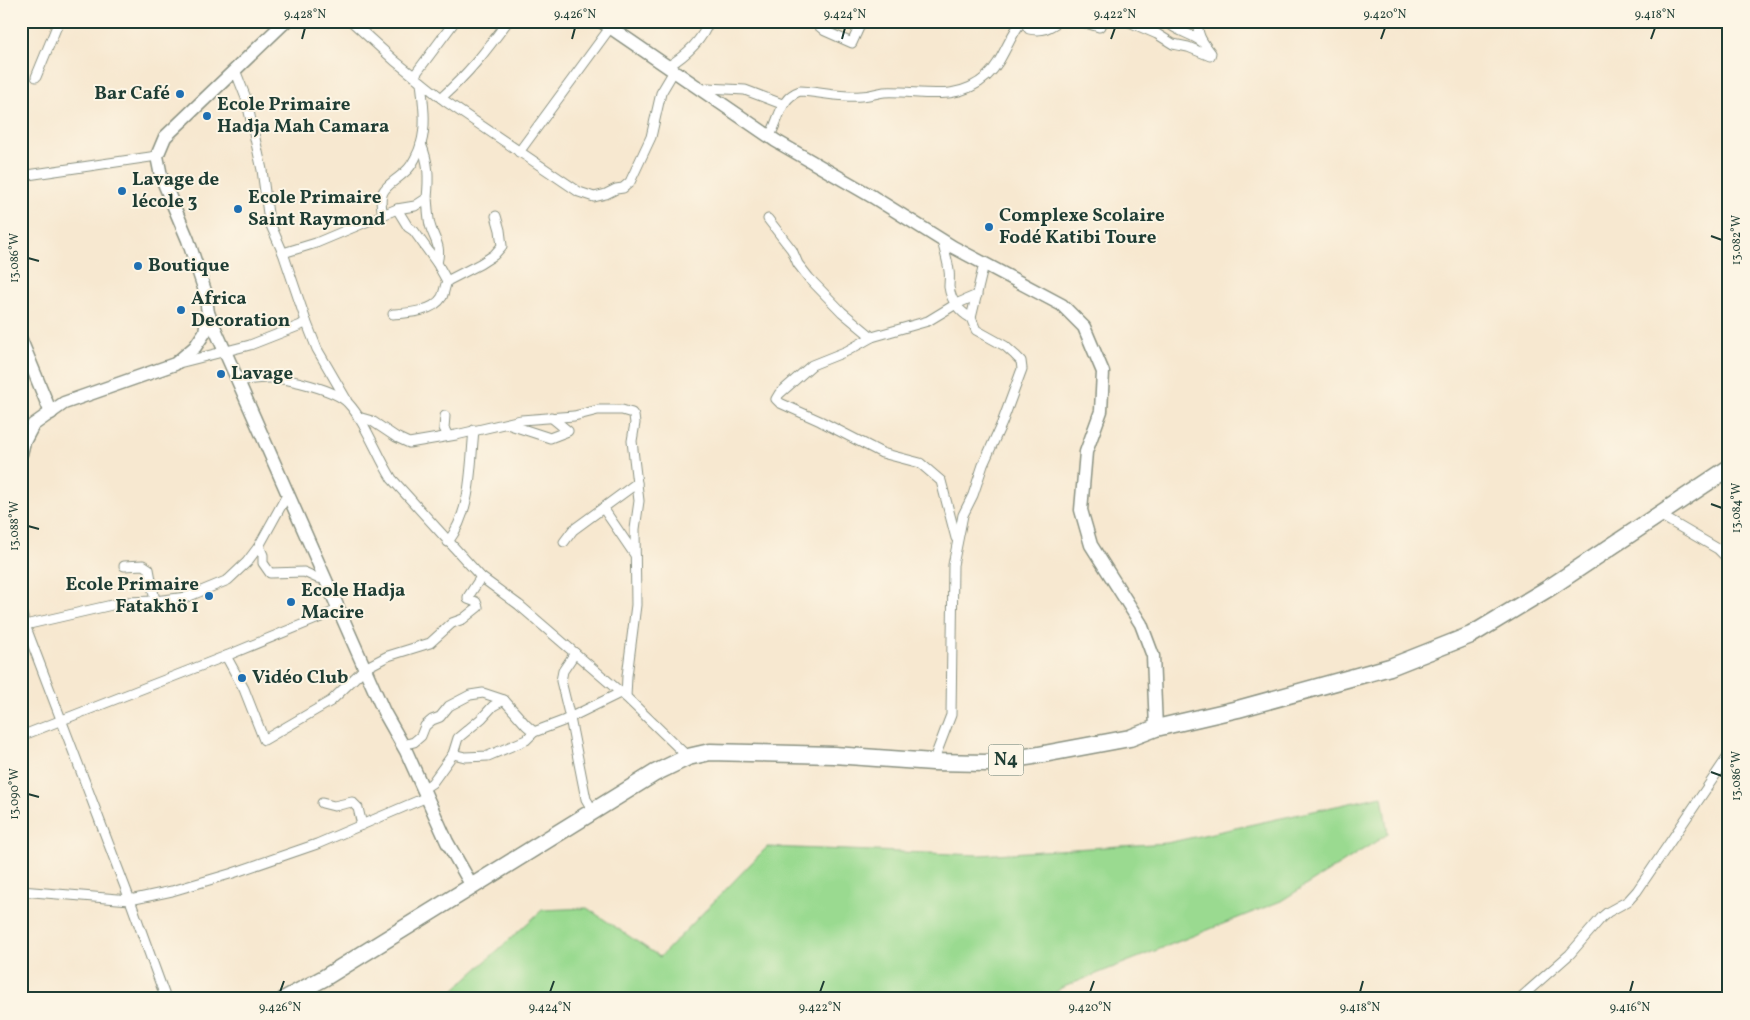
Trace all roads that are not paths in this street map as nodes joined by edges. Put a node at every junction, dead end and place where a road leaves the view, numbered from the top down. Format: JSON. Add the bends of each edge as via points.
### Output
{"nodes":[{"id":1,"x":59,"y":21,"type":"edge"},
{"id":2,"x":286,"y":21,"type":"edge"},
{"id":3,"x":351,"y":21,"type":"edge"},
{"id":4,"x":455,"y":21,"type":"edge"},
{"id":5,"x":508,"y":21,"type":"edge"},
{"id":6,"x":709,"y":21,"type":"edge"},
{"id":7,"x":813,"y":21,"type":"edge"},
{"id":8,"x":862,"y":21,"type":"edge"},
{"id":9,"x":1023,"y":21,"type":"edge"},
{"id":10,"x":1059,"y":21,"type":"edge"},
{"id":11,"x":1064,"y":21,"type":"edge"},
{"id":12,"x":1073,"y":21,"type":"edge"},
{"id":13,"x":1079,"y":21,"type":"edge"},
{"id":14,"x":1105,"y":21,"type":"edge"},
{"id":15,"x":1126,"y":21,"type":"edge"},
{"id":16,"x":1166,"y":21,"type":"edge"},
{"id":17,"x":1199,"y":21,"type":"edge"},
{"id":18,"x":609,"y":23,"type":"edge"},
{"id":19,"x":1142,"y":24,"type":"edge"},
{"id":20,"x":1203,"y":43,"type":"junction"},
{"id":21,"x":670,"y":69,"type":"junction"},
{"id":22,"x":235,"y":70,"type":"junction"},
{"id":23,"x":414,"y":76,"type":"junction"},
{"id":24,"x":36,"y":77,"type":"dead end"},
{"id":25,"x":422,"y":82,"type":"junction"},
{"id":26,"x":702,"y":91,"type":"junction"},
{"id":27,"x":441,"y":98,"type":"junction"},
{"id":28,"x":782,"y":104,"type":"junction"},
{"id":29,"x":769,"y":137,"type":"junction"},
{"id":30,"x":421,"y":144,"type":"junction"},
{"id":31,"x":518,"y":152,"type":"junction"},
{"id":32,"x":157,"y":156,"type":"junction"},
{"id":33,"x":21,"y":176,"type":"edge"},
{"id":34,"x":426,"y":198,"type":"junction"},
{"id":35,"x":397,"y":209,"type":"junction"},
{"id":36,"x":383,"y":214,"type":"junction"},
{"id":37,"x":496,"y":216,"type":"dead end"},
{"id":38,"x":768,"y":219,"type":"dead end"},
{"id":39,"x":942,"y":240,"type":"junction"},
{"id":40,"x":283,"y":253,"type":"junction"},
{"id":41,"x":438,"y":263,"type":"junction"},
{"id":42,"x":984,"y":264,"type":"junction"},
{"id":43,"x":447,"y":281,"type":"junction"},
{"id":44,"x":977,"y":294,"type":"junction"},
{"id":45,"x":956,"y":304,"type":"junction"},
{"id":46,"x":208,"y":313,"type":"junction"},
{"id":47,"x":393,"y":314,"type":"dead end"},
{"id":48,"x":972,"y":318,"type":"junction"},
{"id":49,"x":306,"y":321,"type":"junction"},
{"id":50,"x":872,"y":337,"type":"junction"},
{"id":51,"x":21,"y":340,"type":"edge"},
{"id":52,"x":226,"y":350,"type":"junction"},
{"id":53,"x":176,"y":364,"type":"junction"},
{"id":54,"x":237,"y":381,"type":"junction"},
{"id":55,"x":347,"y":402,"type":"junction"},
{"id":56,"x":51,"y":413,"type":"junction"},
{"id":57,"x":358,"y":416,"type":"junction"},
{"id":58,"x":445,"y":416,"type":"dead end"},
{"id":59,"x":551,"y":417,"type":"junction"},
{"id":60,"x":507,"y":424,"type":"junction"},
{"id":61,"x":474,"y":430,"type":"junction"},
{"id":62,"x":448,"y":436,"type":"junction"},
{"id":63,"x":21,"y":454,"type":"edge"},
{"id":64,"x":1729,"y":468,"type":"edge"},
{"id":65,"x":637,"y":483,"type":"junction"},
{"id":66,"x":287,"y":495,"type":"junction"},
{"id":67,"x":603,"y":508,"type":"junction"},
{"id":68,"x":1658,"y":514,"type":"junction"},
{"id":69,"x":957,"y":541,"type":"junction"},
{"id":70,"x":448,"y":542,"type":"junction"},
{"id":71,"x":564,"y":542,"type":"dead end"},
{"id":72,"x":259,"y":546,"type":"junction"},
{"id":73,"x":635,"y":555,"type":"junction"},
{"id":74,"x":1729,"y":560,"type":"edge"},
{"id":75,"x":124,"y":566,"type":"dead end"},
{"id":76,"x":481,"y":577,"type":"junction"},
{"id":77,"x":325,"y":579,"type":"junction"},
{"id":78,"x":155,"y":601,"type":"junction"},
{"id":79,"x":338,"y":610,"type":"junction"},
{"id":80,"x":21,"y":612,"type":"edge"},
{"id":81,"x":25,"y":625,"type":"junction"},
{"id":82,"x":575,"y":653,"type":"junction"},
{"id":83,"x":226,"y":656,"type":"junction"},
{"id":84,"x":365,"y":668,"type":"junction"},
{"id":85,"x":624,"y":694,"type":"junction"},
{"id":86,"x":504,"y":700,"type":"junction"},
{"id":87,"x":570,"y":718,"type":"junction"},
{"id":88,"x":61,"y":721,"type":"junction"},
{"id":89,"x":1156,"y":728,"type":"junction"},
{"id":90,"x":534,"y":732,"type":"junction"},
{"id":91,"x":21,"y":736,"type":"edge"},
{"id":92,"x":403,"y":745,"type":"junction"},
{"id":93,"x":453,"y":754,"type":"junction"},
{"id":94,"x":1729,"y":755,"type":"edge"},
{"id":95,"x":688,"y":757,"type":"junction"},
{"id":96,"x":933,"y":762,"type":"junction"},
{"id":97,"x":425,"y":793,"type":"junction"},
{"id":98,"x":322,"y":803,"type":"dead end"},
{"id":99,"x":593,"y":811,"type":"junction"},
{"id":100,"x":362,"y":825,"type":"junction"},
{"id":101,"x":472,"y":886,"type":"junction"},
{"id":102,"x":21,"y":891,"type":"edge"},
{"id":103,"x":130,"y":900,"type":"junction"},
{"id":104,"x":166,"y":999,"type":"edge"},
{"id":105,"x":285,"y":999,"type":"edge"},
{"id":106,"x":1519,"y":999,"type":"edge"}],
"edges":[{"from":1,"to":24,"type":"street"},
{"from":2,"to":22,"type":"street"},
{"from":3,"to":23,"type":"street"},
{"from":4,"to":23,"type":"street"},
{"from":5,"to":27,"type":"street","via":[[476,64]]},
{"from":6,"to":21,"type":"street","via":[[705,32]]},
{"from":7,"to":8,"type":"street","via":[[825,31],[852,43]]},
{"from":9,"to":10,"type":"street","via":[[1035,31],[1049,29]]},
{"from":9,"to":28,"type":"street","via":[[996,67],[969,88],[948,94],[884,92],[860,96],[800,91],[792,93]]},
{"from":11,"to":12,"type":"street"},
{"from":13,"to":14,"type":"street","via":[[1098,27]]},
{"from":15,"to":19,"type":"street"},
{"from":16,"to":20,"type":"street"},
{"from":17,"to":20,"type":"street","via":[[1198,30]]},
{"from":18,"to":21,"type":"street"},
{"from":18,"to":31,"type":"street"},
{"from":19,"to":20,"type":"street","via":[[1173,44],[1210,56]]},
{"from":21,"to":26,"type":"street"},
{"from":21,"to":31,"type":"street","via":[[651,137],[630,182],[623,188],[594,197],[579,192]]},
{"from":22,"to":32,"type":"street","via":[[165,137]]},
{"from":22,"to":40,"type":"street","via":[[246,98],[269,221]]},
{"from":23,"to":25,"type":"street"},
{"from":25,"to":27,"type":"street"},
{"from":25,"to":30,"type":"street","via":[[425,113]]},
{"from":26,"to":28,"type":"street","via":[[708,88],[745,90]]},
{"from":26,"to":29,"type":"street"},
{"from":27,"to":31,"type":"street"},
{"from":28,"to":29,"type":"street","via":[[776,127]]},
{"from":29,"to":39,"type":"street"},
{"from":30,"to":34,"type":"street","via":[[427,159],[429,179]]},
{"from":30,"to":36,"type":"street","via":[[407,170],[382,190],[380,203]]},
{"from":32,"to":33,"type":"street"},
{"from":32,"to":46,"type":"street","via":[[161,176],[194,257]]},
{"from":34,"to":35,"type":"street","via":[[415,206]]},
{"from":34,"to":41,"type":"street","via":[[431,228],[437,240]]},
{"from":35,"to":36,"type":"street"},
{"from":35,"to":41,"type":"street"},
{"from":36,"to":40,"type":"street","via":[[316,243]]},
{"from":37,"to":43,"type":"street","via":[[502,246],[494,255]]},
{"from":38,"to":50,"type":"street","via":[[809,278]]},
{"from":39,"to":42,"type":"street"},
{"from":39,"to":45,"type":"street","via":[[950,270],[949,287]]},
{"from":40,"to":49,"type":"street"},
{"from":41,"to":43,"type":"street"},
{"from":42,"to":44,"type":"street"},
{"from":42,"to":89,"type":"street","via":[[1062,305],[1084,327],[1103,372],[1101,411],[1086,452],[1081,510],[1091,545],[1142,624],[1153,656]]},
{"from":43,"to":47,"type":"street","via":[[442,298],[426,310]]},
{"from":44,"to":45,"type":"street"},
{"from":44,"to":48,"type":"street"},
{"from":45,"to":48,"type":"street","via":[[962,313]]},
{"from":45,"to":50,"type":"street","via":[[928,321]]},
{"from":46,"to":52,"type":"street"},
{"from":46,"to":53,"type":"street","via":[[205,332],[195,347]]},
{"from":48,"to":69,"type":"street","via":[[976,330],[1005,346],[1021,361],[1022,369],[963,515]]},
{"from":49,"to":52,"type":"street","via":[[250,345]]},
{"from":49,"to":55,"type":"street","via":[[317,349]]},
{"from":50,"to":69,"type":"street","via":[[812,365],[776,399],[882,453],[920,463],[941,481]]},
{"from":51,"to":56,"type":"street"},
{"from":52,"to":53,"type":"street"},
{"from":52,"to":54,"type":"street"},
{"from":53,"to":56,"type":"street","via":[[64,403]]},
{"from":54,"to":55,"type":"street","via":[[289,380],[333,393]]},
{"from":54,"to":66,"type":"street"},
{"from":55,"to":57,"type":"street"},
{"from":56,"to":63,"type":"street","via":[[33,425]]},
{"from":57,"to":62,"type":"street","via":[[409,443]]},
{"from":57,"to":70,"type":"street","via":[[392,479]]},
{"from":58,"to":62,"type":"street","via":[[444,428]]},
{"from":59,"to":60,"type":"street"},
{"from":59,"to":60,"type":"street","via":[[568,431],[550,438]]},
{"from":59,"to":65,"type":"street","via":[[604,409],[632,412]]},
{"from":60,"to":61,"type":"street"},
{"from":61,"to":62,"type":"street"},
{"from":61,"to":70,"type":"street","via":[[466,504]]},
{"from":64,"to":68,"type":"highway","number":"N4"},
{"from":65,"to":67,"type":"street"},
{"from":65,"to":73,"type":"street"},
{"from":66,"to":72,"type":"street"},
{"from":66,"to":77,"type":"street"},
{"from":67,"to":71,"type":"street"},
{"from":67,"to":73,"type":"street"},
{"from":68,"to":74,"type":"street"},
{"from":68,"to":89,"type":"highway","number":"N4","via":[[1549,588],[1471,635],[1390,668]]},
{"from":69,"to":96,"type":"street","via":[[953,579],[951,715]]},
{"from":70,"to":76,"type":"street"},
{"from":72,"to":77,"type":"street","via":[[263,564],[270,572],[304,572]]},
{"from":72,"to":78,"type":"street","via":[[228,580],[187,597]]},
{"from":73,"to":85,"type":"street","via":[[636,604]]},
{"from":75,"to":78,"type":"street","via":[[143,565],[149,569]]},
{"from":76,"to":82,"type":"street"},
{"from":76,"to":84,"type":"street","via":[[468,597],[478,607],[463,619],[452,622],[430,643],[388,656]]},
{"from":77,"to":79,"type":"street"},
{"from":78,"to":81,"type":"street","via":[[125,602]]},
{"from":79,"to":83,"type":"street"},
{"from":79,"to":84,"type":"street"},
{"from":80,"to":81,"type":"street"},
{"from":81,"to":88,"type":"street"},
{"from":82,"to":85,"type":"street"},
{"from":82,"to":87,"type":"street","via":[[561,676]]},
{"from":83,"to":84,"type":"street","via":[[241,683],[264,740],[331,701]]},
{"from":83,"to":88,"type":"street"},
{"from":84,"to":92,"type":"street"},
{"from":85,"to":87,"type":"street"},
{"from":85,"to":95,"type":"street"},
{"from":86,"to":90,"type":"street"},
{"from":86,"to":92,"type":"street","via":[[483,693],[470,695],[432,720],[414,742]]},
{"from":86,"to":93,"type":"street","via":[[458,738]]},
{"from":87,"to":90,"type":"street"},
{"from":87,"to":99,"type":"street","via":[[584,792]]},
{"from":88,"to":91,"type":"street"},
{"from":88,"to":103,"type":"street"},
{"from":89,"to":96,"type":"highway","number":"N4","via":[[1130,738],[1033,756],[986,763]]},
{"from":90,"to":93,"type":"street","via":[[526,740],[488,756]]},
{"from":92,"to":97,"type":"street"},
{"from":93,"to":97,"type":"street"},
{"from":94,"to":106,"type":"street","via":[[1637,891],[1628,901],[1602,917],[1570,954]]},
{"from":95,"to":96,"type":"highway","number":"N4","via":[[710,752],[834,755]]},
{"from":95,"to":99,"type":"highway","number":"N4"},
{"from":97,"to":100,"type":"street"},
{"from":97,"to":101,"type":"street"},
{"from":98,"to":100,"type":"street","via":[[334,806],[352,802],[358,808]]},
{"from":99,"to":101,"type":"highway","number":"N4"},
{"from":100,"to":103,"type":"street","via":[[233,873]]},
{"from":101,"to":105,"type":"highway","number":"N4"},
{"from":102,"to":103,"type":"street"},
{"from":103,"to":104,"type":"street"}]}
